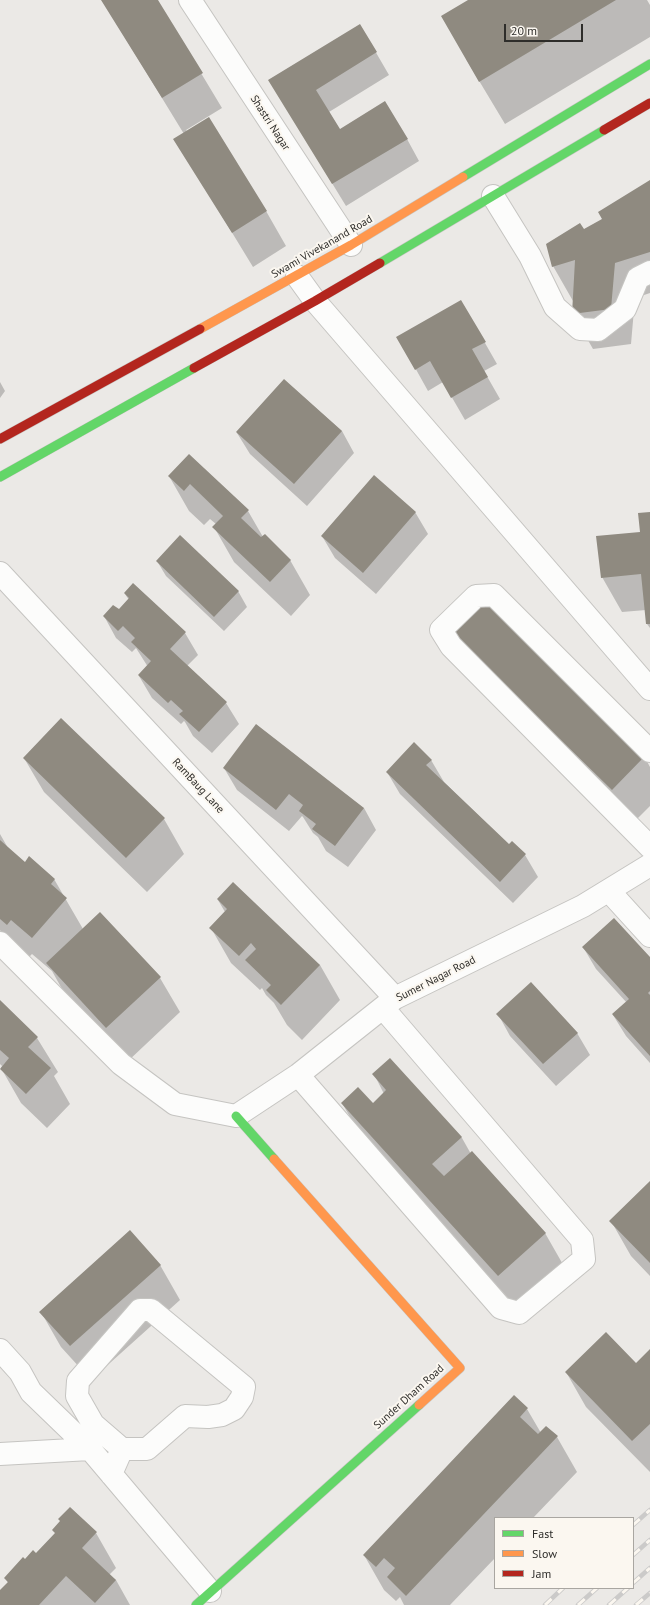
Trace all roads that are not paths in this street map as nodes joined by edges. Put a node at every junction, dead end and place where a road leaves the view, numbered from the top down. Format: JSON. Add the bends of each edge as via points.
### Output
{"nodes":[{"id":1,"x":190,"y":0,"type":"edge"},
{"id":2,"x":650,"y":64,"type":"edge"},
{"id":3,"x":650,"y":103,"type":"edge"},
{"id":4,"x":493,"y":196,"type":"junction"},
{"id":5,"x":351,"y":245,"type":"junction"},
{"id":6,"x":650,"y":272,"type":"edge"},
{"id":7,"x":297,"y":276,"type":"junction"},
{"id":8,"x":316,"y":302,"type":"junction"},
{"id":9,"x":0,"y":439,"type":"edge"},
{"id":10,"x":0,"y":477,"type":"edge"},
{"id":11,"x":0,"y":573,"type":"edge"},
{"id":12,"x":650,"y":689,"type":"edge"},
{"id":13,"x":650,"y":751,"type":"edge"},
{"id":14,"x":650,"y":847,"type":"edge"},
{"id":15,"x":650,"y":865,"type":"edge"},
{"id":16,"x":609,"y":891,"type":"junction"},
{"id":17,"x":650,"y":936,"type":"edge"},
{"id":18,"x":0,"y":943,"type":"edge"},
{"id":19,"x":389,"y":1003,"type":"junction"},
{"id":20,"x":298,"y":1075,"type":"junction"},
{"id":21,"x":236,"y":1116,"type":"junction"},
{"id":22,"x":0,"y":1350,"type":"edge"},
{"id":23,"x":90,"y":1449,"type":"junction"},
{"id":24,"x":122,"y":1449,"type":"junction"},
{"id":25,"x":0,"y":1454,"type":"edge"},
{"id":26,"x":111,"y":1474,"type":"junction"},
{"id":27,"x":203,"y":1598,"type":"edge"}],
"edges":[{"from":1,"to":5,"type":"street","name":"Shastri Nagar"},
{"from":2,"to":5,"type":"main road","name":"Swami Vivekanand Road"},
{"from":3,"to":4,"type":"main road"},
{"from":4,"to":6,"type":"street","via":[[530,256],[555,307],[580,329],[598,330],[625,309],[638,278]]},
{"from":4,"to":8,"type":"main road"},
{"from":5,"to":7,"type":"main road","name":"Swami Vivekanand Road"},
{"from":7,"to":8,"type":"street"},
{"from":7,"to":9,"type":"main road","name":"Swami Vivekanand Road"},
{"from":8,"to":10,"type":"main road"},
{"from":8,"to":12,"type":"street"},
{"from":11,"to":19,"type":"street","name":"RamBaug Lane"},
{"from":13,"to":14,"type":"street","via":[[494,595],[476,596],[441,630],[451,646]]},
{"from":15,"to":16,"type":"street","name":"Sumer Nagar Road"},
{"from":16,"to":17,"type":"street"},
{"from":16,"to":19,"type":"street","name":"Sumer Nagar Road"},
{"from":18,"to":21,"type":"street","via":[[121,1064],[175,1104]]},
{"from":19,"to":20,"type":"street","name":"Sumer Nagar Road"},
{"from":19,"to":20,"type":"street","name":"RamBaug Lane","via":[[582,1240],[584,1259],[519,1313],[501,1308]]},
{"from":20,"to":21,"type":"street","name":"Sumer Nagar Road"},
{"from":21,"to":27,"type":"main road","name":"Sunder Dham Road","via":[[460,1368]]},
{"from":22,"to":23,"type":"street","via":[[20,1372],[31,1392]]},
{"from":23,"to":25,"type":"street"},
{"from":23,"to":26,"type":"street"},
{"from":24,"to":24,"type":"street","via":[[93,1424],[77,1396],[78,1381],[140,1310],[151,1310],[244,1387],[242,1397],[234,1409],[222,1415],[186,1416],[146,1449]]},
{"from":24,"to":26,"type":"street"},
{"from":26,"to":27,"type":"street"}]}
